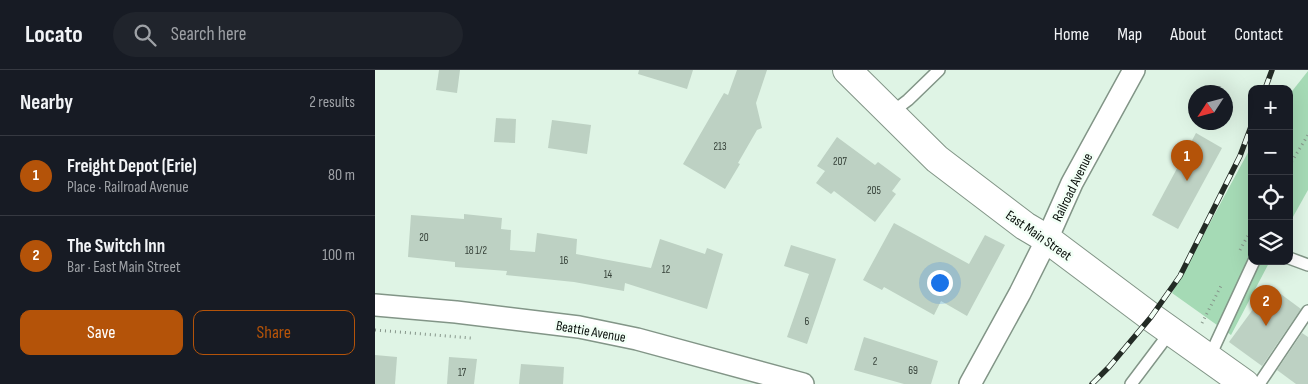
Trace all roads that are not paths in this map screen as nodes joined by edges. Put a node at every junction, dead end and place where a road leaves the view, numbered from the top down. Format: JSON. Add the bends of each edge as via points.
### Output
{"nodes":[{"id":1,"x":847,"y":70,"type":"edge"},
{"id":2,"x":939,"y":70,"type":"edge"},
{"id":3,"x":1134,"y":70,"type":"edge"},
{"id":4,"x":891,"y":113,"type":"junction"},
{"id":5,"x":1047,"y":239,"type":"junction"},
{"id":6,"x":1293,"y":259,"type":"edge"},
{"id":7,"x":1252,"y":265,"type":"edge"},
{"id":8,"x":1308,"y":265,"type":"edge"},
{"id":9,"x":375,"y":305,"type":"edge"},
{"id":10,"x":1308,"y":312,"type":"edge"},
{"id":11,"x":1171,"y":331,"type":"junction"},
{"id":12,"x":1209,"y":358,"type":"junction"},
{"id":13,"x":803,"y":384,"type":"edge"},
{"id":14,"x":970,"y":384,"type":"edge"},
{"id":15,"x":1131,"y":384,"type":"edge"},
{"id":16,"x":1245,"y":384,"type":"edge"},
{"id":17,"x":1259,"y":384,"type":"edge"}],
"edges":[{"from":1,"to":4,"type":"main road","name":"East Main Street"},
{"from":2,"to":4,"type":"lane"},
{"from":3,"to":5,"type":"street","name":"Railroad Avenue","via":[[1072,183]]},
{"from":4,"to":5,"type":"main road","name":"East Main Street","via":[[937,159]]},
{"from":5,"to":11,"type":"main road","name":"East Main Street"},
{"from":5,"to":14,"type":"street","name":"Railroad Avenue"},
{"from":6,"to":8,"type":"lane"},
{"from":7,"to":12,"type":"lane"},
{"from":9,"to":13,"type":"street","name":"Beattie Avenue","via":[[579,326]]},
{"from":10,"to":17,"type":"lane"},
{"from":11,"to":12,"type":"main road","name":"East Main Street"},
{"from":11,"to":15,"type":"lane"},
{"from":12,"to":16,"type":"main road","name":"East Main Street"}]}
